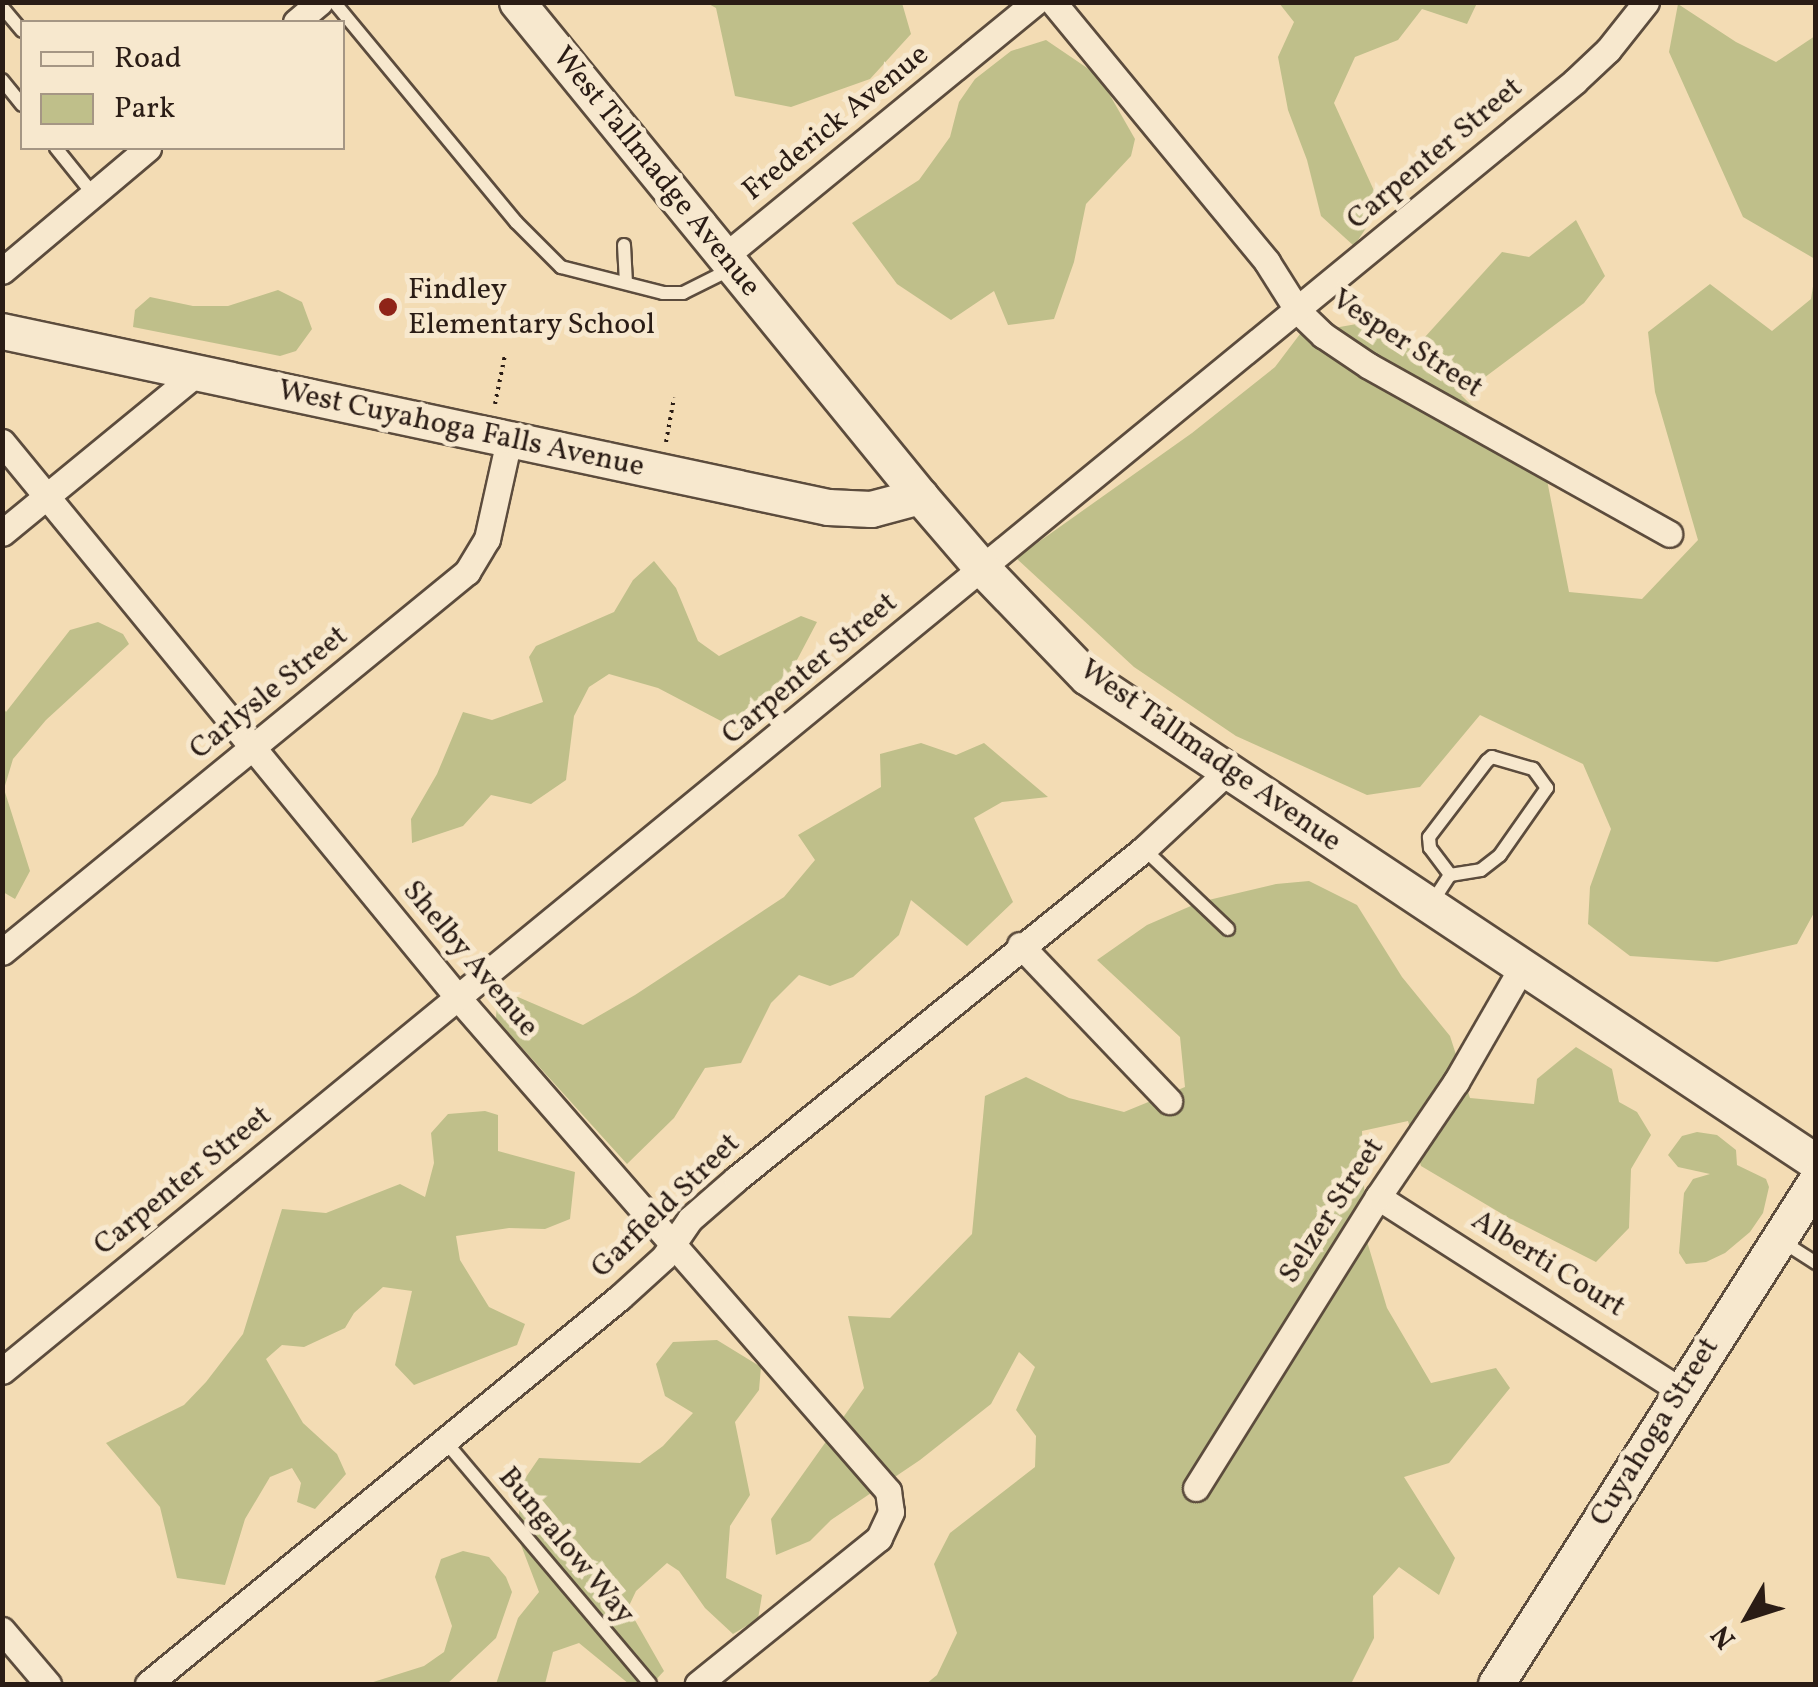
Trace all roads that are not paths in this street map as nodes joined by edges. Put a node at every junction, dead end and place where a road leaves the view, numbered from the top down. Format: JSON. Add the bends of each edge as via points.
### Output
{"nodes":[{"id":1,"x":334,"y":2,"type":"edge"},
{"id":2,"x":517,"y":2,"type":"edge"},
{"id":3,"x":1035,"y":2,"type":"edge"},
{"id":4,"x":1053,"y":2,"type":"edge"},
{"id":5,"x":1640,"y":4,"type":"edge"},
{"id":6,"x":2,"y":8,"type":"edge"},
{"id":7,"x":20,"y":30,"type":"edge"},
{"id":8,"x":2,"y":80,"type":"edge"},
{"id":9,"x":20,"y":102,"type":"edge"},
{"id":10,"x":58,"y":150,"type":"edge"},
{"id":11,"x":133,"y":152,"type":"edge"},
{"id":12,"x":93,"y":194,"type":"junction"},
{"id":13,"x":624,"y":245,"type":"dead end"},
{"id":14,"x":729,"y":262,"type":"junction"},
{"id":15,"x":3,"y":270,"type":"edge"},
{"id":16,"x":626,"y":283,"type":"junction"},
{"id":17,"x":1298,"y":311,"type":"junction"},
{"id":18,"x":2,"y":332,"type":"edge"},
{"id":19,"x":198,"y":372,"type":"junction"},
{"id":20,"x":509,"y":440,"type":"junction"},
{"id":21,"x":2,"y":442,"type":"edge"},
{"id":22,"x":47,"y":496,"type":"junction"},
{"id":23,"x":920,"y":496,"type":"junction"},
{"id":24,"x":2,"y":533,"type":"edge"},
{"id":25,"x":1669,"y":534,"type":"dead end"},
{"id":26,"x":982,"y":568,"type":"junction"},
{"id":27,"x":252,"y":747,"type":"junction"},
{"id":28,"x":1227,"y":772,"type":"junction"},
{"id":29,"x":1144,"y":849,"type":"junction"},
{"id":30,"x":1450,"y":875,"type":"junction"},
{"id":31,"x":1429,"y":906,"type":"junction"},
{"id":32,"x":1228,"y":929,"type":"dead end"},
{"id":33,"x":1020,"y":945,"type":"junction"},
{"id":34,"x":2,"y":952,"type":"edge"},
{"id":35,"x":1522,"y":969,"type":"junction"},
{"id":36,"x":460,"y":999,"type":"junction"},
{"id":37,"x":1169,"y":1101,"type":"dead end"},
{"id":38,"x":1816,"y":1162,"type":"edge"},
{"id":39,"x":1816,"y":1180,"type":"edge"},
{"id":40,"x":1378,"y":1196,"type":"junction"},
{"id":41,"x":1778,"y":1239,"type":"junction"},
{"id":42,"x":675,"y":1244,"type":"junction"},
{"id":43,"x":1816,"y":1263,"type":"edge"},
{"id":44,"x":2,"y":1371,"type":"edge"},
{"id":45,"x":1680,"y":1391,"type":"junction"},
{"id":46,"x":444,"y":1440,"type":"junction"},
{"id":47,"x":1196,"y":1488,"type":"dead end"},
{"id":48,"x":2,"y":1630,"type":"edge"},
{"id":49,"x":48,"y":1684,"type":"edge"},
{"id":50,"x":148,"y":1684,"type":"edge"},
{"id":51,"x":650,"y":1684,"type":"edge"},
{"id":52,"x":698,"y":1684,"type":"edge"},
{"id":53,"x":1496,"y":1684,"type":"edge"}],
"edges":[{"from":1,"to":16,"type":"lane","via":[[561,267]]},
{"from":2,"to":14,"type":"main road","name":"West Tallmadge Avenue"},
{"from":3,"to":14,"type":"street","name":"Frederick Avenue"},
{"from":4,"to":17,"type":"street","name":"Vesper Street","via":[[1267,262]]},
{"from":5,"to":17,"type":"street","name":"Carpenter Street","via":[[1608,50],[1576,80]]},
{"from":6,"to":7,"type":"lane"},
{"from":8,"to":9,"type":"lane"},
{"from":10,"to":12,"type":"lane"},
{"from":11,"to":12,"type":"street"},
{"from":12,"to":15,"type":"street"},
{"from":13,"to":16,"type":"lane"},
{"from":14,"to":16,"type":"lane","via":[[683,293]]},
{"from":14,"to":23,"type":"main road","name":"West Tallmadge Avenue"},
{"from":17,"to":25,"type":"street","name":"Vesper Street","via":[[1369,366]]},
{"from":17,"to":26,"type":"street","name":"Carpenter Street"},
{"from":18,"to":19,"type":"main road","name":"West Cuyahoga Falls Avenue"},
{"from":19,"to":20,"type":"main road","name":"West Cuyahoga Falls Avenue"},
{"from":19,"to":22,"type":"street"},
{"from":20,"to":23,"type":"main road","name":"West Cuyahoga Falls Avenue","via":[[828,506],[872,509]]},
{"from":20,"to":27,"type":"street","name":"Carlysle Street","via":[[487,538],[467,572]]},
{"from":21,"to":22,"type":"street","name":"Shelby Avenue"},
{"from":22,"to":24,"type":"street"},
{"from":22,"to":27,"type":"street","name":"Shelby Avenue"},
{"from":23,"to":26,"type":"main road","name":"West Tallmadge Avenue"},
{"from":26,"to":28,"type":"main road","name":"West Tallmadge Avenue","via":[[1086,677]]},
{"from":26,"to":36,"type":"street","name":"Carpenter Street"},
{"from":27,"to":34,"type":"street","name":"Carlysle Street"},
{"from":27,"to":36,"type":"street","name":"Shelby Avenue"},
{"from":28,"to":29,"type":"street","name":"Garfield Street"},
{"from":28,"to":31,"type":"main road","name":"West Tallmadge Avenue"},
{"from":29,"to":32,"type":"lane"},
{"from":29,"to":33,"type":"street","name":"Garfield Street"},
{"from":30,"to":30,"type":"lane","via":[[1481,870],[1500,855],[1547,788],[1533,769],[1487,761],[1429,837]]},
{"from":30,"to":31,"type":"lane"},
{"from":31,"to":35,"type":"main road","name":"West Tallmadge Avenue"},
{"from":33,"to":37,"type":"street"},
{"from":33,"to":42,"type":"street","name":"Garfield Street","via":[[736,1179],[690,1219]]},
{"from":35,"to":38,"type":"main road","name":"West Tallmadge Avenue"},
{"from":35,"to":40,"type":"street","name":"Selzer Street"},
{"from":36,"to":42,"type":"street","name":"Shelby Avenue"},
{"from":36,"to":44,"type":"street","name":"Carpenter Street"},
{"from":39,"to":41,"type":"main road","name":"Cuyahoga Street"},
{"from":40,"to":45,"type":"street","name":"Alberti Court"},
{"from":40,"to":47,"type":"street","name":"Selzer Street"},
{"from":41,"to":43,"type":"lane"},
{"from":41,"to":45,"type":"main road","name":"Cuyahoga Street"},
{"from":42,"to":46,"type":"street","name":"Garfield Street"},
{"from":42,"to":52,"type":"street","name":"Shelby Avenue","via":[[878,1476],[891,1512],[880,1538]]},
{"from":45,"to":53,"type":"main road","name":"Cuyahoga Street"},
{"from":46,"to":50,"type":"street","name":"Garfield Street"},
{"from":46,"to":51,"type":"lane","name":"Bungalow Way"},
{"from":48,"to":49,"type":"street"}]}
